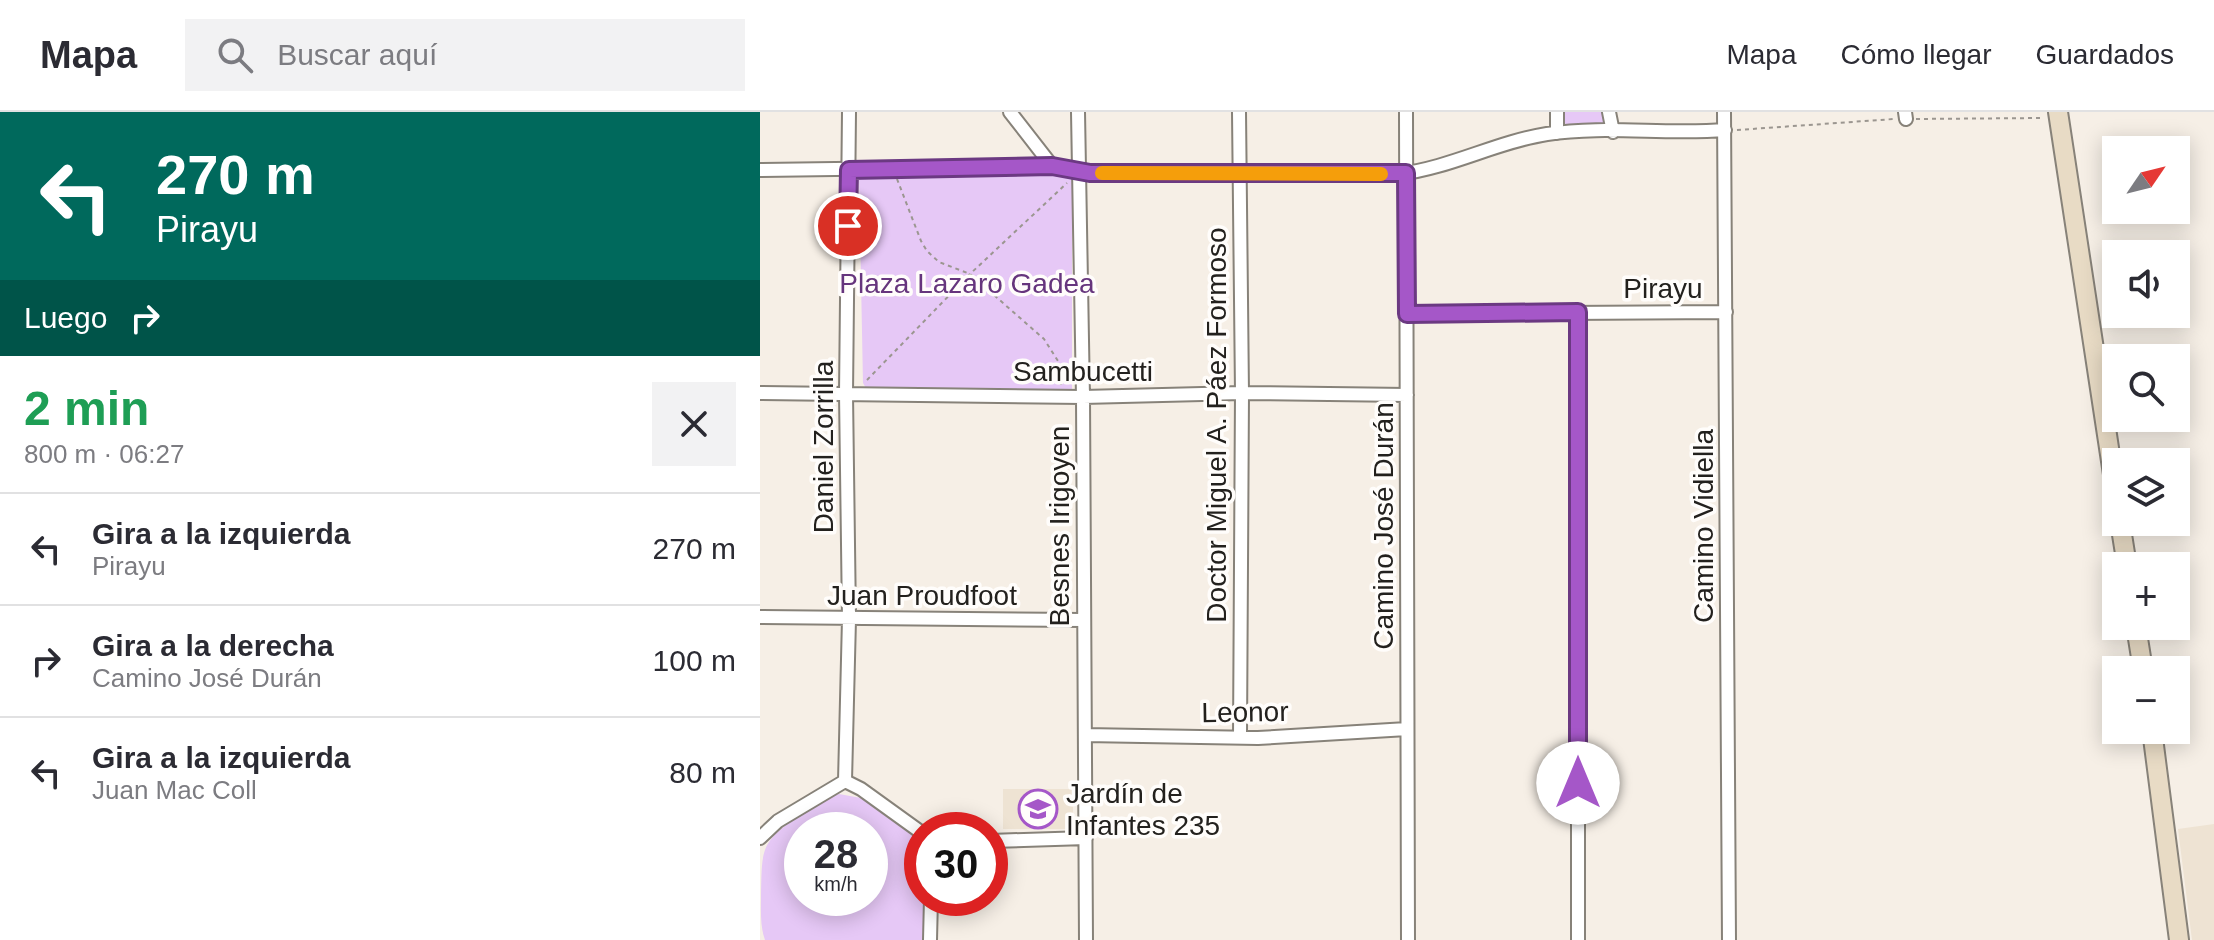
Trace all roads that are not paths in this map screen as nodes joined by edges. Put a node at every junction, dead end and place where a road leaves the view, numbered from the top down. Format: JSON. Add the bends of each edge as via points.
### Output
{"nodes":[{"id":1,"x":849,"y":112,"type":"edge"},
{"id":2,"x":1010,"y":112,"type":"edge"},
{"id":3,"x":1078,"y":112,"type":"edge"},
{"id":4,"x":1239,"y":112,"type":"edge"},
{"id":5,"x":1406,"y":112,"type":"edge"},
{"id":6,"x":1557,"y":112,"type":"edge"},
{"id":7,"x":1609,"y":112,"type":"edge"},
{"id":8,"x":1724,"y":112,"type":"edge"},
{"id":9,"x":2058,"y":115,"type":"edge"},
{"id":10,"x":1725,"y":130,"type":"junction"},
{"id":11,"x":1613,"y":132,"type":"junction"},
{"id":12,"x":1557,"y":133,"type":"junction"},
{"id":13,"x":1052,"y":166,"type":"junction"},
{"id":14,"x":760,"y":170,"type":"edge"},
{"id":15,"x":849,"y":170,"type":"junction"},
{"id":16,"x":1080,"y":171,"type":"junction"},
{"id":17,"x":1239,"y":173,"type":"junction"},
{"id":18,"x":1406,"y":173,"type":"junction"},
{"id":19,"x":1578,"y":312,"type":"junction"},
{"id":20,"x":1726,"y":312,"type":"junction"},
{"id":21,"x":1407,"y":314,"type":"junction"},
{"id":22,"x":760,"y":393,"type":"edge"},
{"id":23,"x":1242,"y":393,"type":"junction"},
{"id":24,"x":850,"y":394,"type":"junction"},
{"id":25,"x":1407,"y":395,"type":"junction"},
{"id":26,"x":1083,"y":397,"type":"junction"},
{"id":27,"x":2109,"y":448,"type":"edge"},
{"id":28,"x":760,"y":617,"type":"edge"},
{"id":29,"x":849,"y":619,"type":"junction"},
{"id":30,"x":1083,"y":620,"type":"junction"},
{"id":31,"x":1407,"y":729,"type":"junction"},
{"id":32,"x":1085,"y":735,"type":"junction"},
{"id":33,"x":1240,"y":737,"type":"junction"},
{"id":34,"x":2154,"y":744,"type":"edge"},
{"id":35,"x":845,"y":781,"type":"junction"},
{"id":36,"x":904,"y":821,"type":"edge"},
{"id":37,"x":760,"y":838,"type":"edge"},
{"id":38,"x":1086,"y":838,"type":"junction"},
{"id":39,"x":1008,"y":840,"type":"edge"},
{"id":40,"x":931,"y":916,"type":"edge"},
{"id":41,"x":930,"y":940,"type":"edge"},
{"id":42,"x":1086,"y":940,"type":"edge"},
{"id":43,"x":1408,"y":940,"type":"edge"},
{"id":44,"x":1578,"y":940,"type":"edge"},
{"id":45,"x":1729,"y":940,"type":"edge"},
{"id":46,"x":2179,"y":940,"type":"edge"}],
"edges":[{"from":1,"to":15,"type":"street","name":"Daniel Zorrilla"},
{"from":2,"to":13,"type":"street"},
{"from":3,"to":16,"type":"street","name":"Besnes Irigoyen"},
{"from":4,"to":17,"type":"street","name":"Doctor Miguel A. Páez Formoso"},
{"from":5,"to":18,"type":"street","name":"Camino José Durán"},
{"from":6,"to":12,"type":"street"},
{"from":7,"to":11,"type":"street"},
{"from":8,"to":10,"type":"street","name":"Camino Vidiella"},
{"from":9,"to":27,"type":"street"},
{"from":10,"to":11,"type":"street"},
{"from":10,"to":20,"type":"street","name":"Camino Vidiella"},
{"from":11,"to":12,"type":"street"},
{"from":12,"to":18,"type":"street"},
{"from":13,"to":15,"type":"street"},
{"from":13,"to":16,"type":"street"},
{"from":14,"to":15,"type":"street"},
{"from":15,"to":24,"type":"street","name":"Daniel Zorrilla"},
{"from":16,"to":17,"type":"street"},
{"from":16,"to":26,"type":"street","name":"Besnes Irigoyen"},
{"from":17,"to":18,"type":"street"},
{"from":17,"to":23,"type":"street","name":"Doctor Miguel A. Páez Formoso"},
{"from":18,"to":21,"type":"street","name":"Camino José Durán"},
{"from":19,"to":20,"type":"street","name":"Pirayu"},
{"from":19,"to":21,"type":"street","name":"Pirayu"},
{"from":19,"to":44,"type":"street"},
{"from":20,"to":45,"type":"street","name":"Camino Vidiella"},
{"from":21,"to":25,"type":"street","name":"Camino José Durán"},
{"from":22,"to":24,"type":"street","name":"Sambucetti"},
{"from":23,"to":25,"type":"street","name":"Sambucetti"},
{"from":23,"to":26,"type":"street","name":"Sambucetti"},
{"from":23,"to":33,"type":"street","name":"Doctor Miguel A. Páez Formoso"},
{"from":24,"to":26,"type":"street","name":"Sambucetti"},
{"from":24,"to":29,"type":"street","name":"Daniel Zorrilla"},
{"from":25,"to":31,"type":"street","name":"Camino José Durán"},
{"from":26,"to":30,"type":"street","name":"Besnes Irigoyen"},
{"from":28,"to":29,"type":"street","name":"Juan Proudfoot"},
{"from":29,"to":30,"type":"street","name":"Juan Proudfoot"},
{"from":29,"to":35,"type":"street","name":"Daniel Zorrilla"},
{"from":30,"to":32,"type":"street","name":"Besnes Irigoyen"},
{"from":31,"to":33,"type":"street","name":"Leonor"},
{"from":31,"to":43,"type":"street","name":"Camino José Durán"},
{"from":32,"to":33,"type":"street","name":"Leonor"},
{"from":32,"to":38,"type":"street","name":"Besnes Irigoyen"},
{"from":34,"to":46,"type":"street"},
{"from":35,"to":36,"type":"street"},
{"from":35,"to":37,"type":"street","via":[[778,821]]},
{"from":38,"to":39,"type":"street"},
{"from":38,"to":42,"type":"street","name":"Besnes Irigoyen"},
{"from":40,"to":41,"type":"street"}]}
